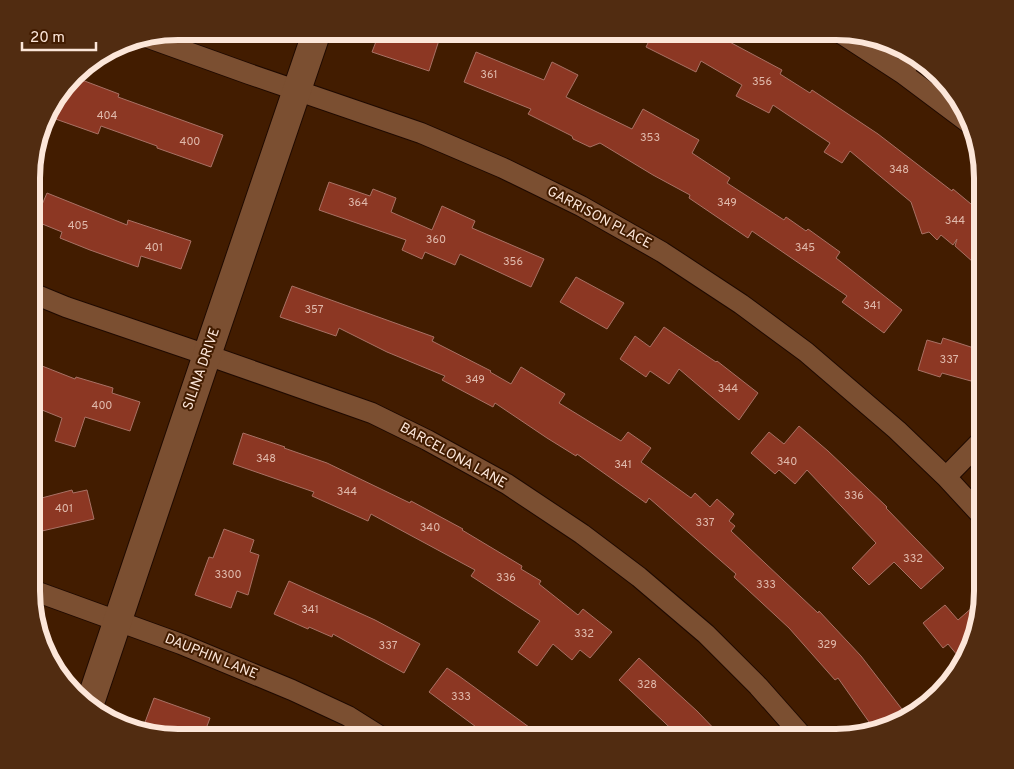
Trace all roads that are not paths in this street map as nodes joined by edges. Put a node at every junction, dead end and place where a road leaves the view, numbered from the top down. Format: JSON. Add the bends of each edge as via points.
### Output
{"nodes":[{"id":1,"x":314,"y":40,"type":"edge"},
{"id":2,"x":158,"y":41,"type":"edge"},
{"id":3,"x":853,"y":41,"type":"edge"},
{"id":4,"x":910,"y":61,"type":"edge"},
{"id":5,"x":902,"y":73,"type":"junction"},
{"id":6,"x":297,"y":90,"type":"junction"},
{"id":7,"x":960,"y":116,"type":"edge"},
{"id":8,"x":40,"y":296,"type":"edge"},
{"id":9,"x":207,"y":355,"type":"junction"},
{"id":10,"x":974,"y":447,"type":"edge"},
{"id":11,"x":946,"y":477,"type":"junction"},
{"id":12,"x":974,"y":507,"type":"edge"},
{"id":13,"x":40,"y":593,"type":"edge"},
{"id":14,"x":117,"y":621,"type":"junction"},
{"id":15,"x":91,"y":699,"type":"edge"},
{"id":16,"x":369,"y":729,"type":"edge"},
{"id":17,"x":796,"y":729,"type":"edge"}],
"edges":[{"from":1,"to":6,"type":"street","name":"SILINA DRIVE"},
{"from":2,"to":6,"type":"street","name":"GARRISON PLACE"},
{"from":3,"to":5,"type":"street"},
{"from":4,"to":5,"type":"street"},
{"from":5,"to":7,"type":"street"},
{"from":6,"to":9,"type":"street","name":"SILINA DRIVE"},
{"from":6,"to":11,"type":"street","name":"GARRISON PLACE","via":[[421,133],[503,168],[662,252],[806,352]]},
{"from":8,"to":9,"type":"street","name":"BARCELONA LANE"},
{"from":9,"to":14,"type":"street","name":"SILINA DRIVE"},
{"from":9,"to":17,"type":"street","name":"BARCELONA LANE","via":[[372,413],[506,484],[639,576],[706,634]]},
{"from":10,"to":11,"type":"street"},
{"from":11,"to":12,"type":"street","name":"GARRISON PLACE"},
{"from":13,"to":14,"type":"street","name":"DAUPHIN LANE"},
{"from":14,"to":15,"type":"street","name":"SILINA DRIVE"},
{"from":14,"to":16,"type":"street","name":"DAUPHIN LANE","via":[[292,690]]}]}
